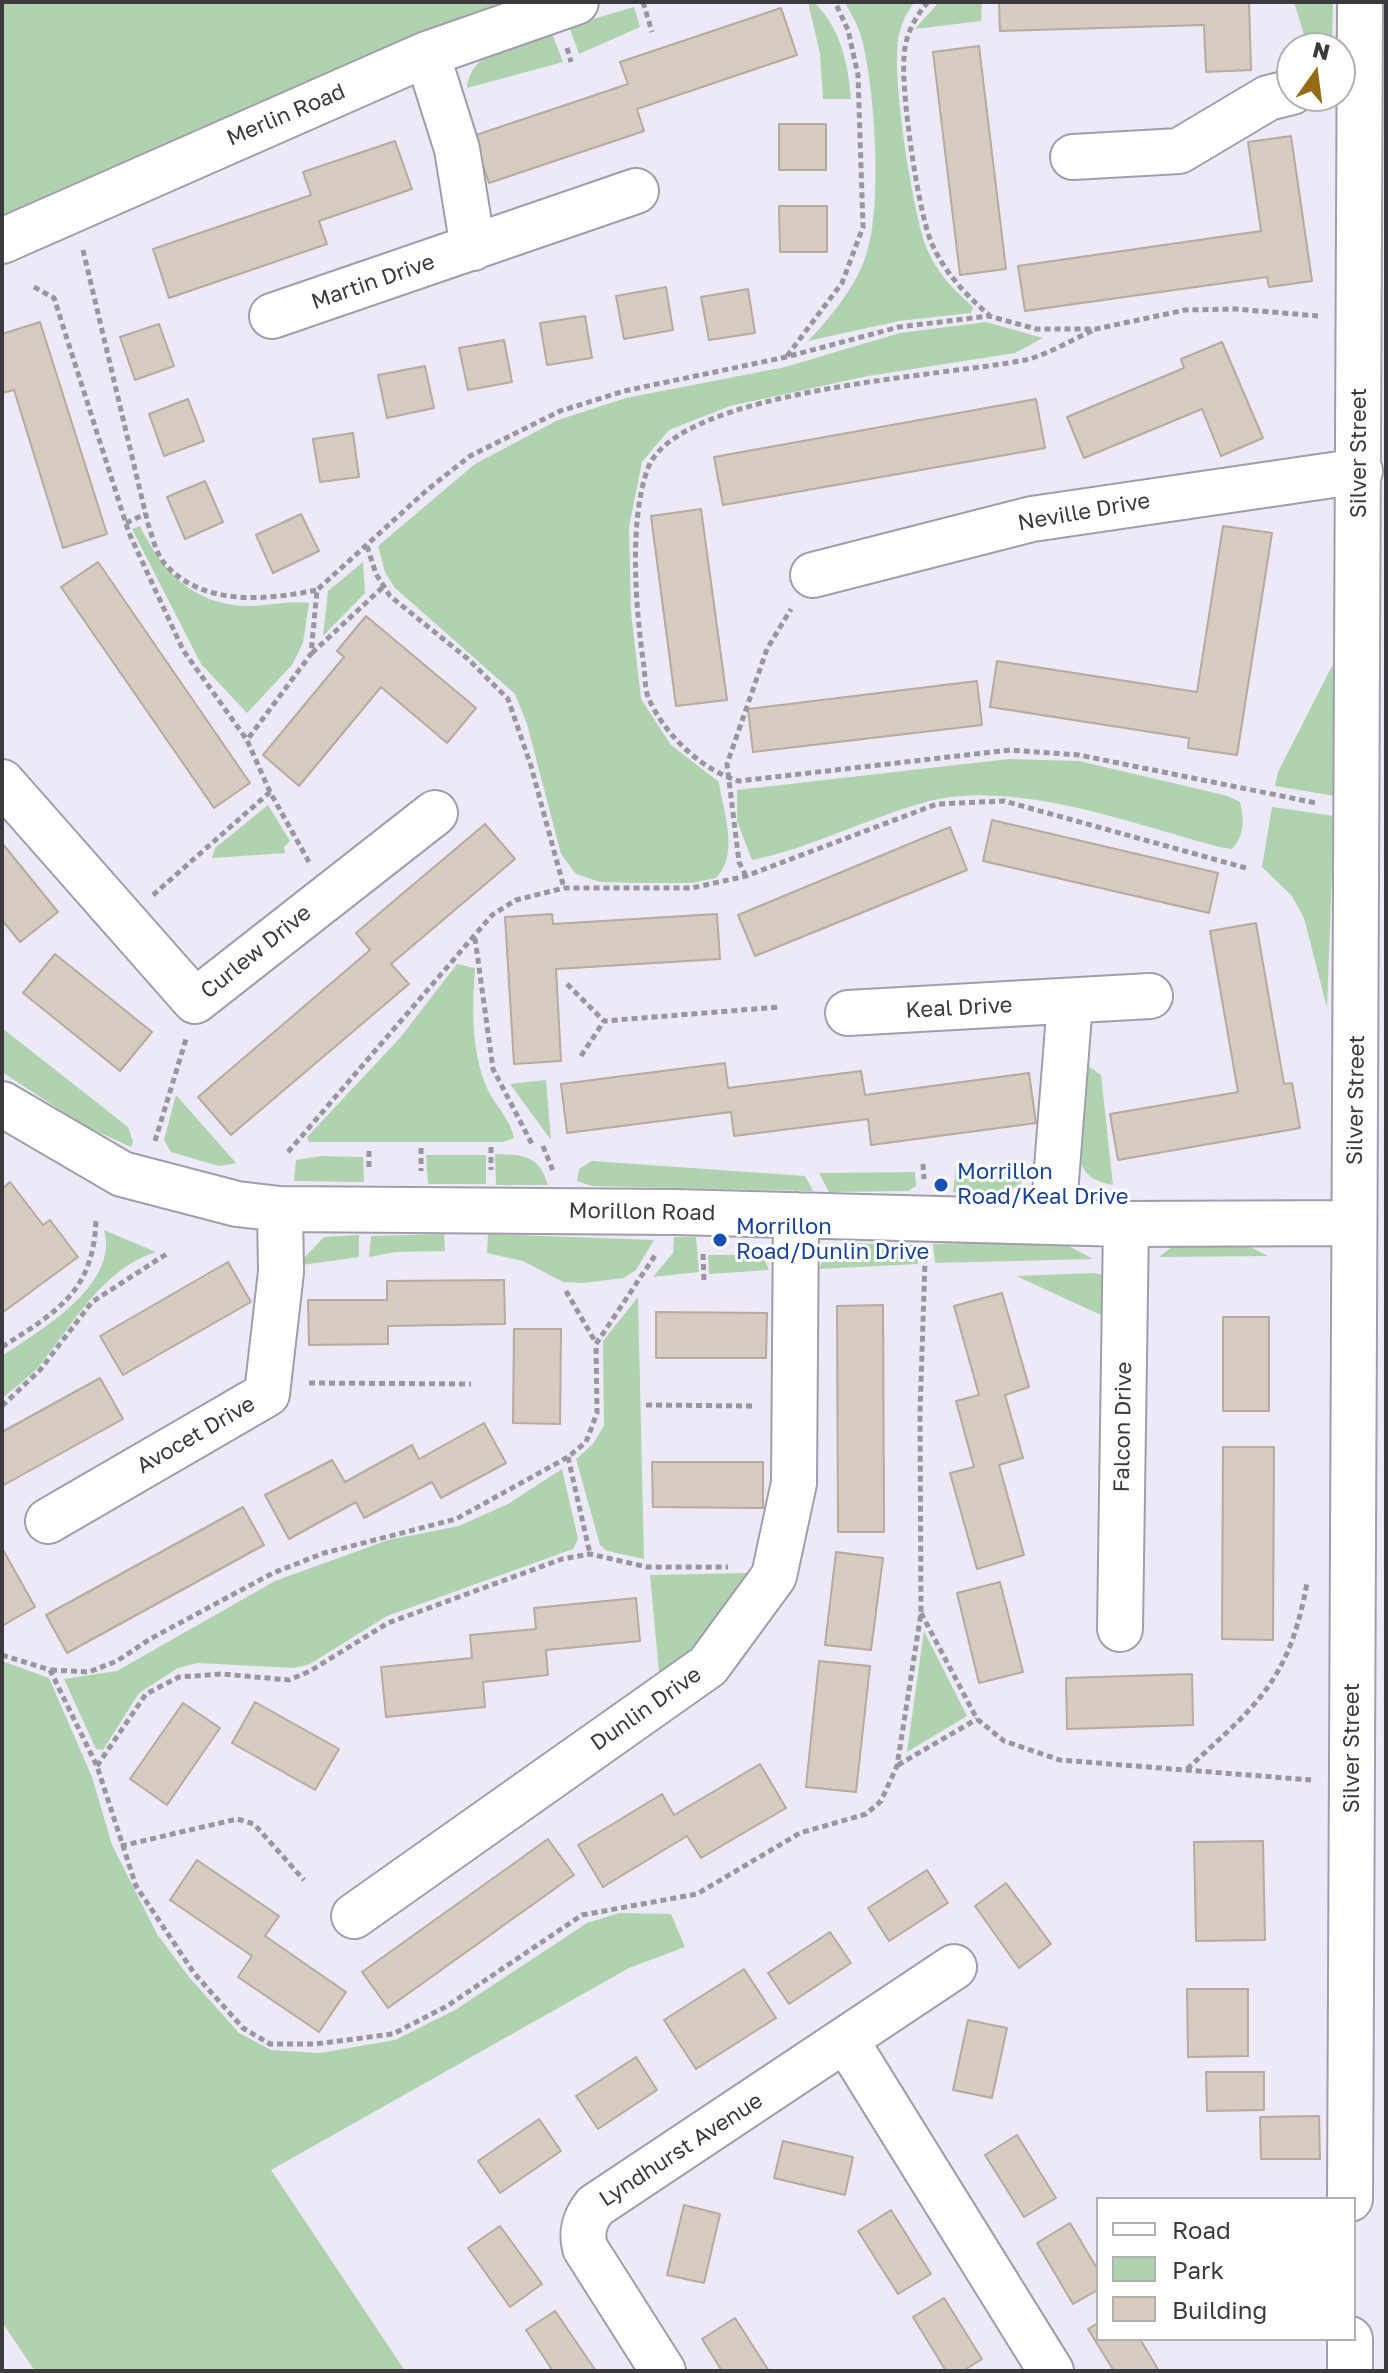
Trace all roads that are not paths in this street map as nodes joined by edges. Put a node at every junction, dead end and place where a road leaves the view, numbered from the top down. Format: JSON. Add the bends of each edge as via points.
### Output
{"nodes":[{"id":1,"x":576,"y":2,"type":"edge"},
{"id":2,"x":1360,"y":2,"type":"edge"},
{"id":3,"x":1356,"y":34,"type":"edge"},
{"id":4,"x":427,"y":54,"type":"junction"},
{"id":5,"x":1276,"y":96,"type":"edge"},
{"id":6,"x":1351,"y":112,"type":"edge"},
{"id":7,"x":1073,"y":157,"type":"dead end"},
{"id":8,"x":636,"y":191,"type":"dead end"},
{"id":9,"x":2,"y":241,"type":"edge"},
{"id":10,"x":473,"y":248,"type":"junction"},
{"id":11,"x":272,"y":316,"type":"dead end"},
{"id":12,"x":1360,"y":471,"type":"junction"},
{"id":13,"x":813,"y":575,"type":"road end"},
{"id":14,"x":2,"y":782,"type":"edge"},
{"id":15,"x":435,"y":813,"type":"dead end"},
{"id":16,"x":1150,"y":996,"type":"dead end"},
{"id":17,"x":1070,"y":1002,"type":"junction"},
{"id":18,"x":848,"y":1013,"type":"dead end"},
{"id":19,"x":3,"y":1108,"type":"edge"},
{"id":20,"x":1364,"y":1197,"type":"edge"},
{"id":21,"x":280,"y":1209,"type":"junction"},
{"id":22,"x":796,"y":1215,"type":"junction"},
{"id":23,"x":1053,"y":1219,"type":"junction"},
{"id":24,"x":1126,"y":1224,"type":"junction"},
{"id":25,"x":1369,"y":1465,"type":"edge"},
{"id":26,"x":48,"y":1521,"type":"dead end"},
{"id":27,"x":1120,"y":1629,"type":"dead end"},
{"id":28,"x":354,"y":1916,"type":"dead end"},
{"id":29,"x":954,"y":1967,"type":"dead end"},
{"id":30,"x":847,"y":2042,"type":"junction"},
{"id":31,"x":1350,"y":2197,"type":"edge"},
{"id":32,"x":1350,"y":2341,"type":"edge"},
{"id":33,"x":663,"y":2371,"type":"edge"},
{"id":34,"x":1051,"y":2371,"type":"edge"},
{"id":35,"x":1350,"y":2371,"type":"edge"}],
"edges":[{"from":1,"to":4,"type":"street","name":"Merlin Road"},
{"from":2,"to":3,"type":"street","name":"Silver Street"},
{"from":4,"to":9,"type":"street","name":"Merlin Road"},
{"from":4,"to":10,"type":"street","via":[[457,149]]},
{"from":5,"to":7,"type":"street","via":[[1179,151]]},
{"from":6,"to":12,"type":"street","name":"Silver Street"},
{"from":8,"to":10,"type":"street","name":"Martin Drive"},
{"from":10,"to":11,"type":"street","name":"Martin Drive"},
{"from":12,"to":13,"type":"street","name":"Neville Drive","via":[[1032,519]]},
{"from":12,"to":20,"type":"street","name":"Silver Street","via":[[1357,808]]},
{"from":14,"to":15,"type":"street","name":"Curlew Drive","via":[[195,1001]]},
{"from":16,"to":17,"type":"street","name":"Keal Drive"},
{"from":17,"to":18,"type":"street","name":"Keal Drive"},
{"from":17,"to":23,"type":"street"},
{"from":19,"to":21,"type":"street","name":"Morillon Road","via":[[122,1174],[237,1204]]},
{"from":20,"to":24,"type":"street","name":"Morillon Road"},
{"from":20,"to":25,"type":"street","name":"Silver Street"},
{"from":21,"to":22,"type":"street","name":"Morillon Road"},
{"from":21,"to":26,"type":"street","name":"Avocet Drive","via":[[281,1272],[267,1394]]},
{"from":22,"to":23,"type":"street","name":"Morillon Road"},
{"from":22,"to":28,"type":"street","name":"Dunlin Drive","via":[[794,1483],[774,1576],[708,1666]]},
{"from":23,"to":24,"type":"street","name":"Morillon Road"},
{"from":24,"to":27,"type":"street","name":"Falcon Drive"},
{"from":25,"to":31,"type":"street","name":"Silver Street","via":[[1352,1783]]},
{"from":29,"to":30,"type":"street","name":"Lyndhurst Avenue"},
{"from":30,"to":33,"type":"street","name":"Lyndhurst Avenue","via":[[587,2216],[585,2248]]},
{"from":30,"to":34,"type":"street"},
{"from":32,"to":35,"type":"street"}]}
